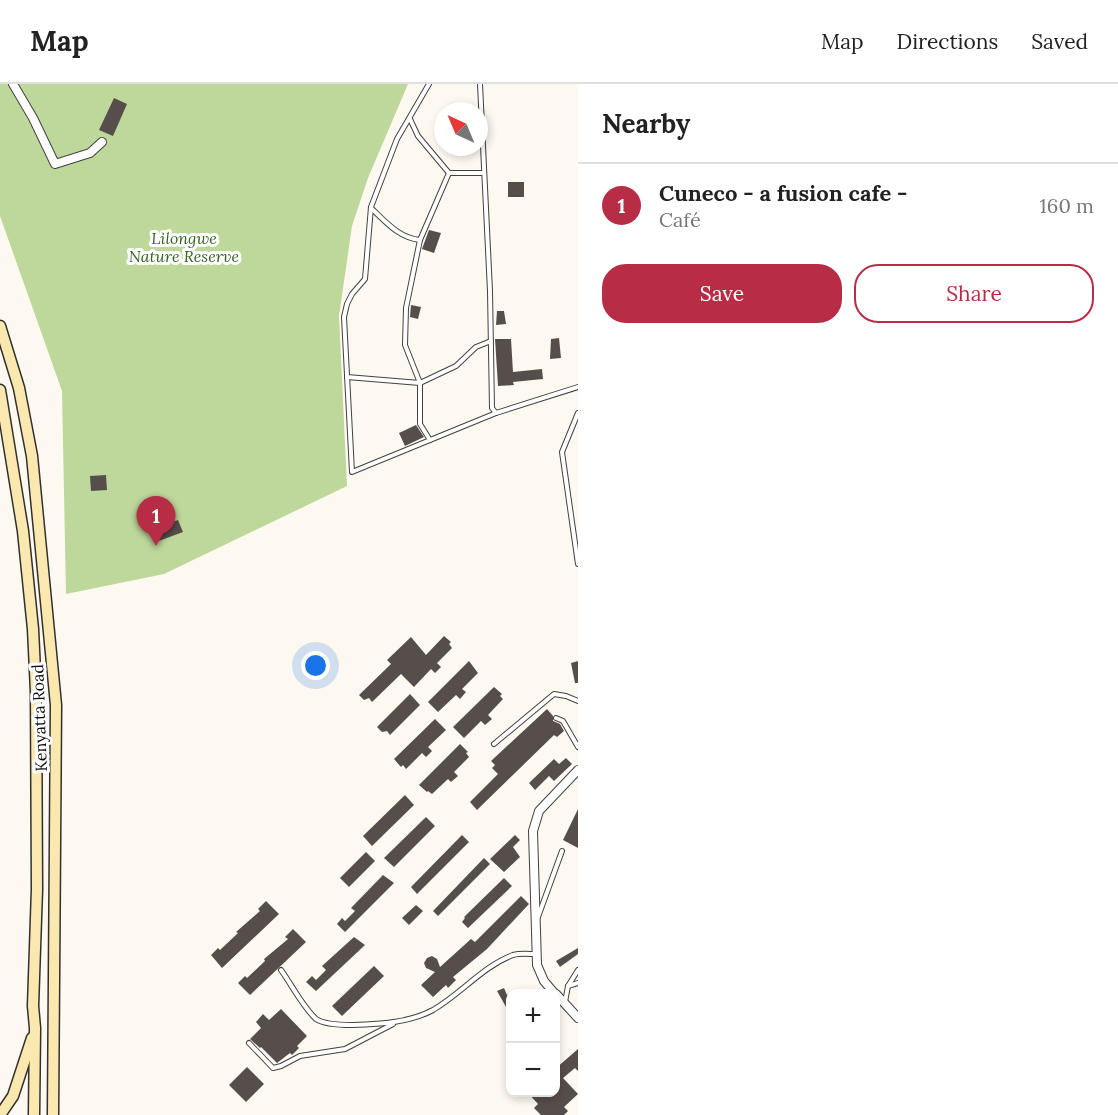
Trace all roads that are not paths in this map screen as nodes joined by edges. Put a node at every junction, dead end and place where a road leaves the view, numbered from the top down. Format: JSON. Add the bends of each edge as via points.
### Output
{"nodes":[{"id":1,"x":13,"y":84,"type":"edge"},
{"id":2,"x":429,"y":84,"type":"edge"},
{"id":3,"x":480,"y":84,"type":"edge"},
{"id":4,"x":410,"y":119,"type":"junction"},
{"id":5,"x":102,"y":142,"type":"dead end"},
{"id":6,"x":449,"y":172,"type":"junction"},
{"id":7,"x":484,"y":173,"type":"junction"},
{"id":8,"x":371,"y":207,"type":"junction"},
{"id":9,"x":420,"y":240,"type":"junction"},
{"id":10,"x":0,"y":326,"type":"edge"},
{"id":11,"x":491,"y":341,"type":"junction"},
{"id":12,"x":347,"y":377,"type":"junction"},
{"id":13,"x":420,"y":383,"type":"junction"},
{"id":14,"x":578,"y":387,"type":"edge"},
{"id":15,"x":1,"y":392,"type":"edge"},
{"id":16,"x":496,"y":413,"type":"junction"},
{"id":17,"x":578,"y":413,"type":"edge"},
{"id":18,"x":430,"y":440,"type":"junction"},
{"id":19,"x":578,"y":564,"type":"edge"},
{"id":20,"x":578,"y":702,"type":"edge"},
{"id":21,"x":556,"y":718,"type":"dead end"},
{"id":22,"x":494,"y":744,"type":"dead end"},
{"id":23,"x":578,"y":747,"type":"edge"},
{"id":24,"x":578,"y":770,"type":"edge"},
{"id":25,"x":562,"y":851,"type":"dead end"},
{"id":26,"x":536,"y":923,"type":"junction"},
{"id":27,"x":536,"y":954,"type":"junction"},
{"id":28,"x":281,"y":970,"type":"dead end"},
{"id":29,"x":578,"y":970,"type":"edge"},
{"id":30,"x":578,"y":983,"type":"edge"},
{"id":31,"x":568,"y":986,"type":"junction"},
{"id":32,"x":551,"y":989,"type":"edge"},
{"id":33,"x":560,"y":1000,"type":"edge"},
{"id":34,"x":564,"y":1004,"type":"junction"},
{"id":35,"x":578,"y":1018,"type":"edge"},
{"id":36,"x":399,"y":1021,"type":"junction"},
{"id":37,"x":35,"y":1028,"type":"junction"},
{"id":38,"x":249,"y":1043,"type":"dead end"},
{"id":39,"x":0,"y":1115,"type":"edge"},
{"id":40,"x":34,"y":1115,"type":"edge"},
{"id":41,"x":53,"y":1115,"type":"edge"}],
"edges":[{"from":1,"to":5,"type":"street","via":[[56,164],[90,153]]},
{"from":2,"to":4,"type":"lane"},
{"from":3,"to":7,"type":"lane"},
{"from":4,"to":6,"type":"lane","via":[[418,136]]},
{"from":4,"to":8,"type":"lane","via":[[397,139]]},
{"from":6,"to":7,"type":"lane"},
{"from":6,"to":9,"type":"lane"},
{"from":7,"to":11,"type":"lane"},
{"from":8,"to":9,"type":"lane","via":[[393,229]]},
{"from":8,"to":12,"type":"lane","via":[[365,279],[352,294],[344,317]]},
{"from":9,"to":13,"type":"lane","via":[[406,308],[405,345]]},
{"from":10,"to":41,"type":"main road","name":"Kenyatta Road","via":[[19,388],[32,456],[56,705]]},
{"from":11,"to":13,"type":"lane","via":[[476,347],[456,366]]},
{"from":11,"to":16,"type":"lane","via":[[492,408]]},
{"from":12,"to":13,"type":"lane"},
{"from":12,"to":18,"type":"lane","via":[[352,472]]},
{"from":13,"to":18,"type":"lane","via":[[420,424]]},
{"from":14,"to":16,"type":"lane"},
{"from":15,"to":37,"type":"main road","name":"Kenyatta Road","via":[[28,579],[36,692]]},
{"from":16,"to":18,"type":"lane"},
{"from":17,"to":19,"type":"lane","via":[[562,452]]},
{"from":20,"to":22,"type":"lane","via":[[554,694]]},
{"from":21,"to":23,"type":"lane","via":[[566,724]]},
{"from":24,"to":26,"type":"street","via":[[545,803],[534,824]]},
{"from":25,"to":26,"type":"lane"},
{"from":26,"to":27,"type":"street"},
{"from":27,"to":32,"type":"street","via":[[541,975]]},
{"from":27,"to":36,"type":"lane","via":[[514,955],[497,963],[431,1011]]},
{"from":28,"to":36,"type":"lane","via":[[321,1022],[343,1025]]},
{"from":29,"to":31,"type":"lane"},
{"from":30,"to":31,"type":"lane"},
{"from":31,"to":34,"type":"lane"},
{"from":33,"to":34,"type":"street"},
{"from":34,"to":35,"type":"street"},
{"from":36,"to":38,"type":"lane","via":[[345,1049],[300,1056],[273,1068]]},
{"from":37,"to":39,"type":"main road","via":[[13,1096]]},
{"from":37,"to":40,"type":"main road","name":"Kenyatta Road"}]}
